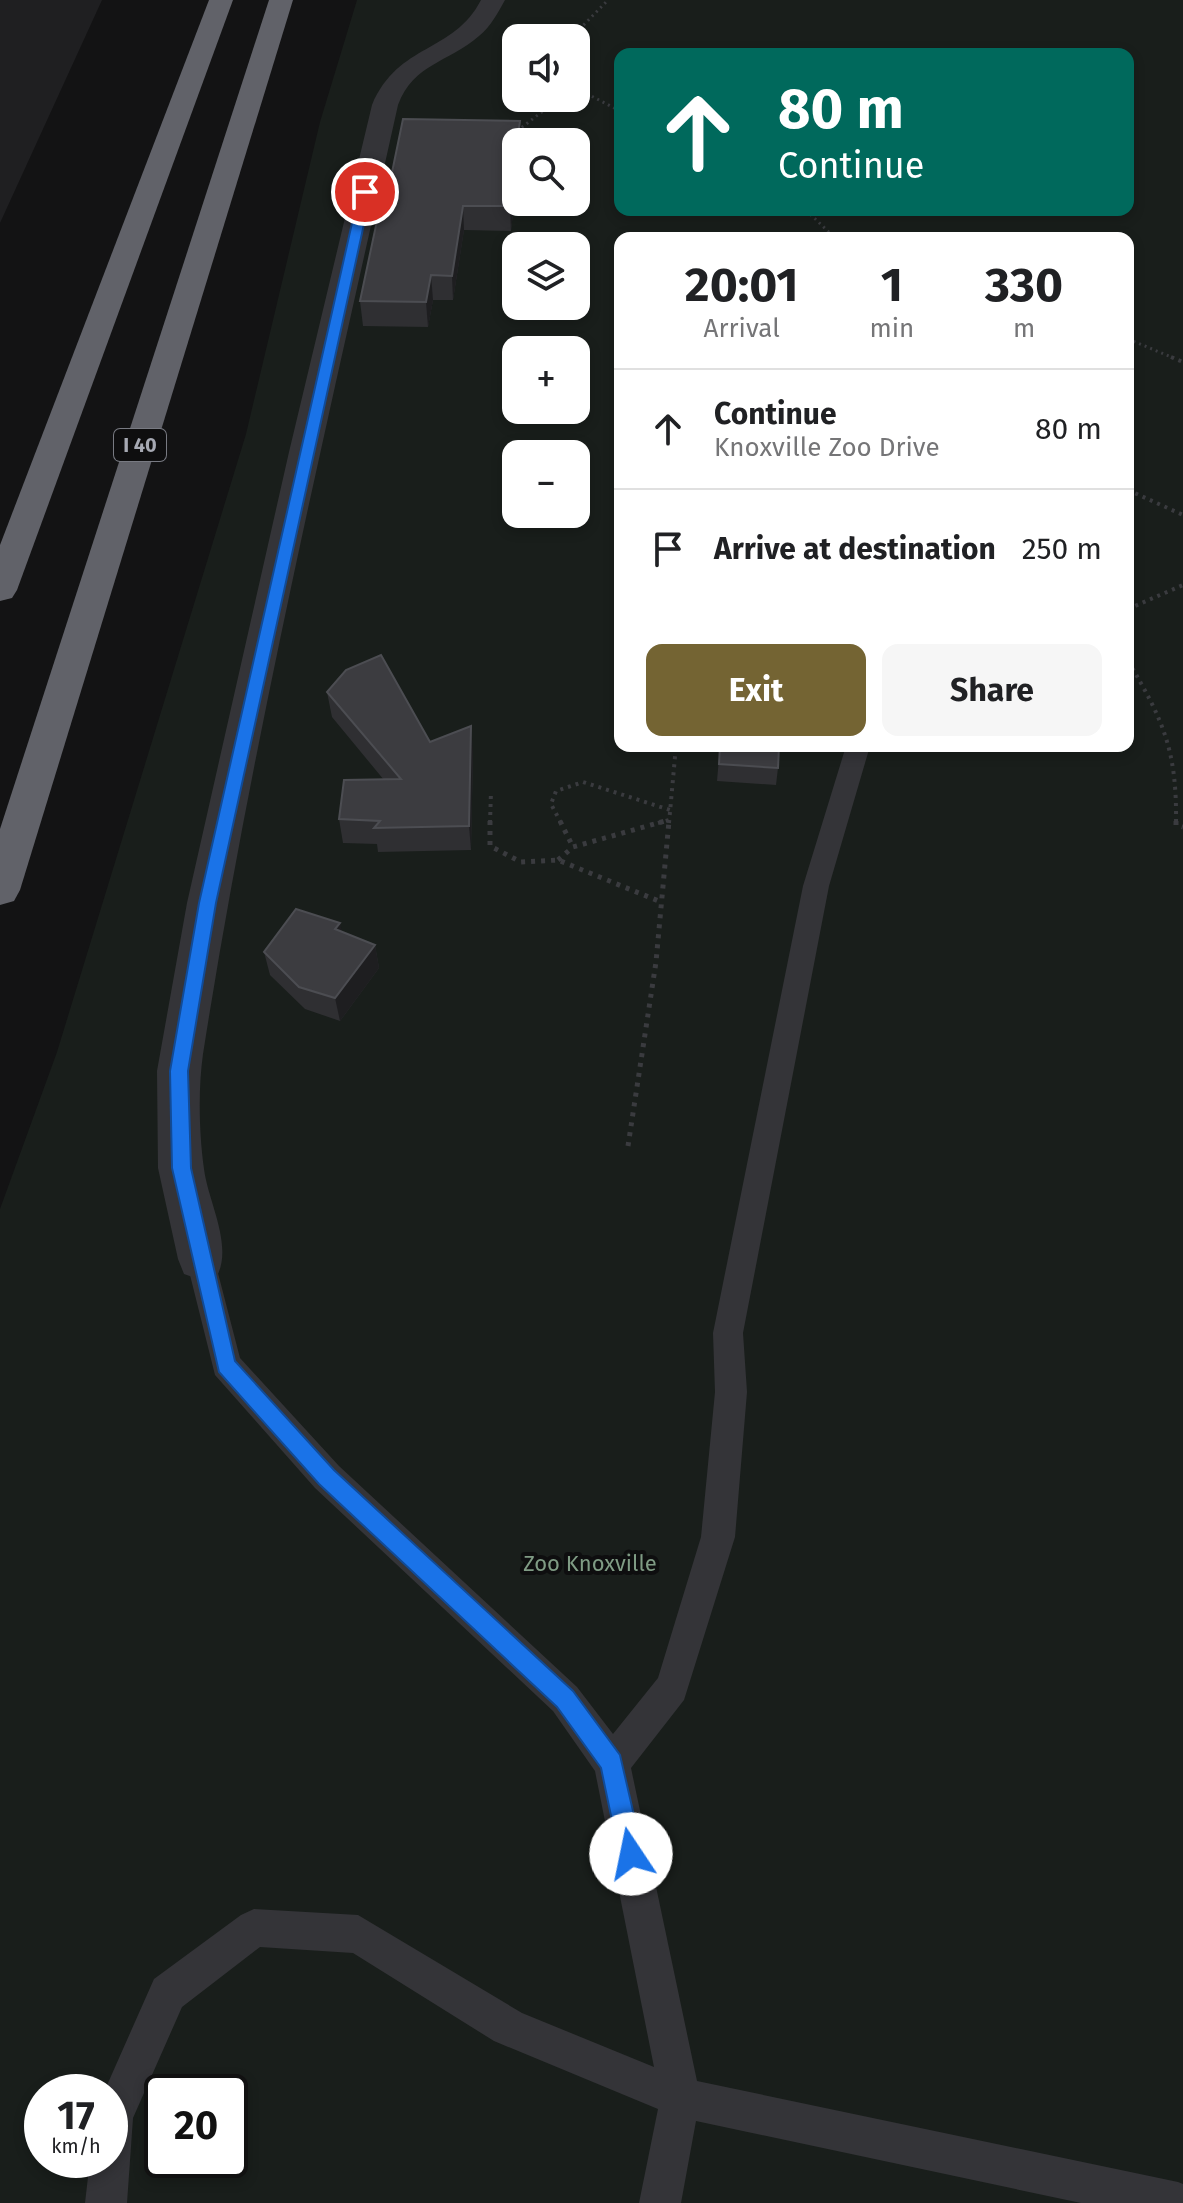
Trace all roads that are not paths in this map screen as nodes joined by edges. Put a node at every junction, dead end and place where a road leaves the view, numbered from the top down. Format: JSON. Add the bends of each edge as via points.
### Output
{"nodes":[{"id":1,"x":221,"y":0,"type":"edge"},
{"id":2,"x":281,"y":0,"type":"edge"},
{"id":3,"x":493,"y":0,"type":"edge"},
{"id":4,"x":0,"y":590,"type":"edge"},
{"id":5,"x":856,"y":752,"type":"edge"},
{"id":6,"x":0,"y":890,"type":"edge"},
{"id":7,"x":201,"y":1259,"type":"joint"},
{"id":8,"x":612,"y":1763,"type":"junction"},
{"id":9,"x":128,"y":2083,"type":"edge"},
{"id":10,"x":680,"y":2098,"type":"junction"},
{"id":11,"x":108,"y":2178,"type":"edge"},
{"id":12,"x":106,"y":2203,"type":"edge"},
{"id":13,"x":660,"y":2203,"type":"edge"},
{"id":14,"x":1178,"y":2203,"type":"edge"}],
"edges":[{"from":1,"to":4,"type":"highway"},
{"from":2,"to":6,"type":"highway","number":"I 40"},
{"from":3,"to":7,"type":"street","via":[[471,34],[395,82],[381,120],[214,872],[179,1071],[181,1168]]},
{"from":5,"to":8,"type":"lane","via":[[816,886],[728,1333],[731,1392],[718,1537],[672,1688]]},
{"from":7,"to":8,"type":"lane","via":[[226,1365],[327,1477],[565,1699]]},
{"from":8,"to":10,"type":"lane"},
{"from":9,"to":10,"type":"lane","via":[[168,1993],[254,1928],[358,1934],[508,2027]]},
{"from":10,"to":13,"type":"lane"},
{"from":10,"to":14,"type":"lane"},
{"from":11,"to":12,"type":"lane"}]}
